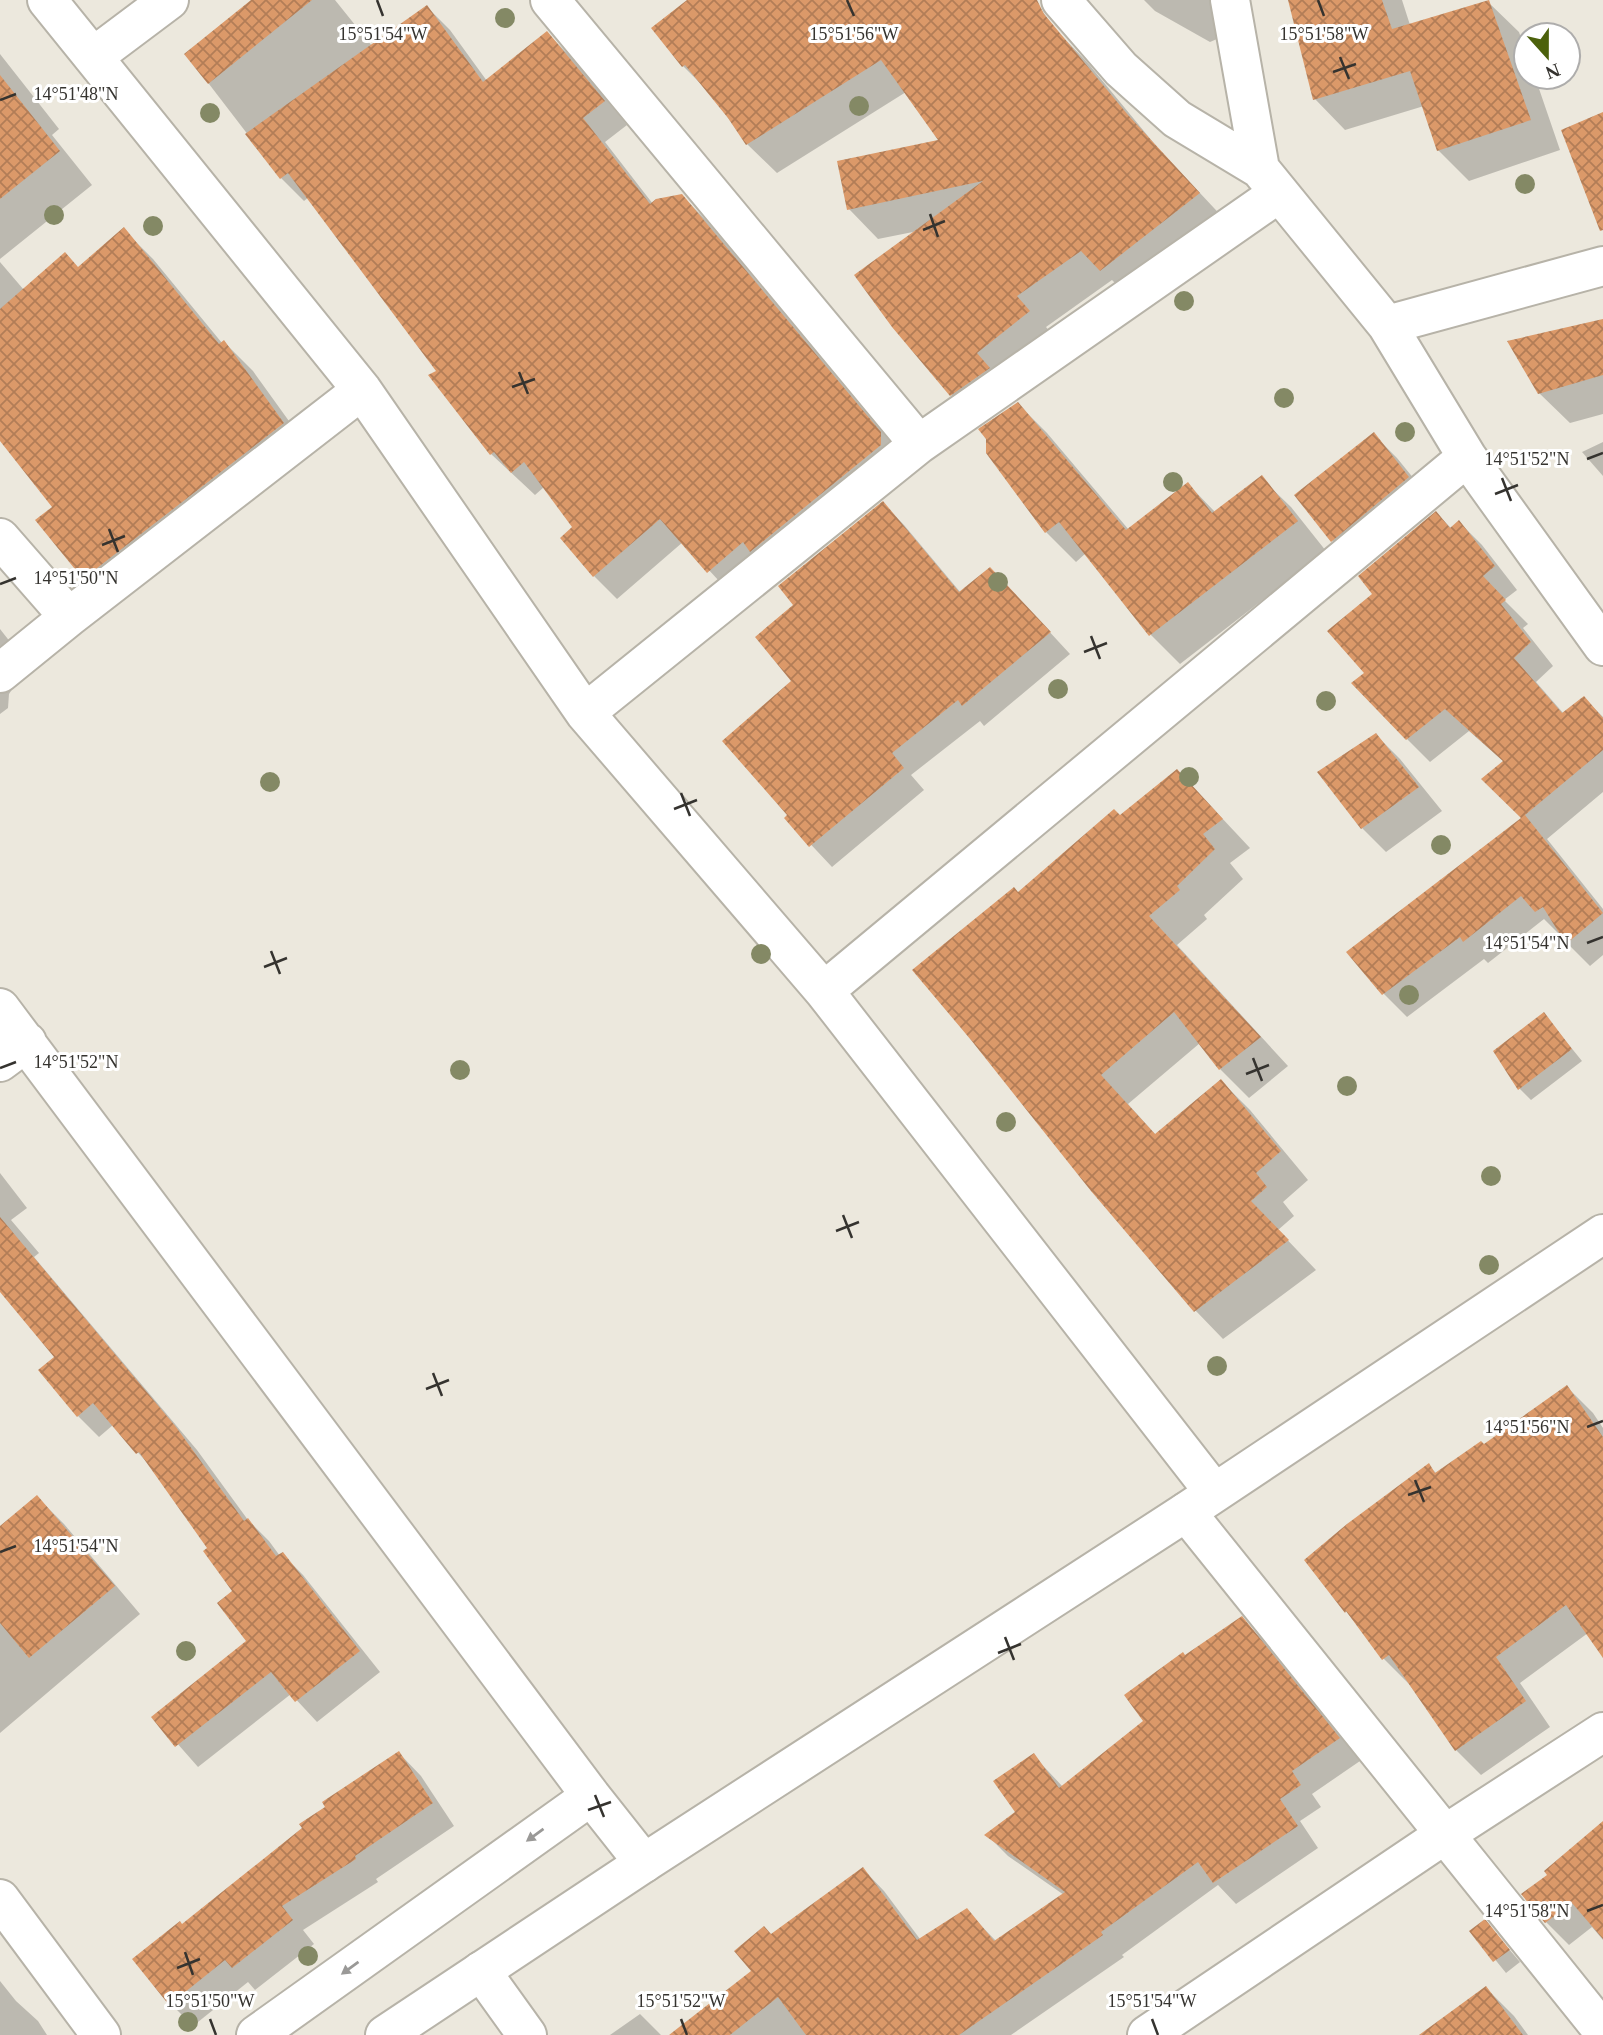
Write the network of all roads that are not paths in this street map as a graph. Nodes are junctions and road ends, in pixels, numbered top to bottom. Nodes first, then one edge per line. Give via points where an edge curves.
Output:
1 (47, 0) edge
2 (169, 0) edge
3 (550, 0) edge
4 (1061, 0) edge
5 (1230, 0) edge
6 (93, 57) junction
7 (1270, 181) junction
8 (1603, 266) edge
9 (1387, 325) junction
10 (362, 390) junction
11 (919, 444) junction
12 (1467, 457) junction
13 (0, 538) edge
14 (69, 617) junction
15 (1603, 646) edge
16 (0, 673) edge
17 (585, 713) junction
18 (824, 991) junction
19 (0, 1008) edge
20 (13, 1052) edge
21 (1603, 1234) edge
22 (1200, 1502) junction
23 (1603, 1732) edge
24 (591, 1796) junction
25 (1444, 1835) junction
26 (644, 1863) junction
27 (0, 1899) edge
28 (481, 1971) junction
29 (1603, 2031) edge
30 (101, 2035) edge
31 (256, 2035) edge
32 (385, 2035) edge
33 (527, 2035) edge
34 (1147, 2035) edge

1 - 6 street
2 - 6 street
3 - 11 street
4 - 7 street via 1121,69 1177,119
5 - 7 street
6 - 10 street
7 - 9 street
7 - 11 street
8 - 9 street
9 - 12 street
10 - 14 street
10 - 17 street
11 - 17 street
12 - 15 street
12 - 18 street
13 - 14 street
14 - 16 street
17 - 18 street
18 - 22 street
19 - 20 street
20 - 24 street
21 - 22 street
22 - 25 street
22 - 26 street
23 - 25 street
24 - 26 street
24 -> 31 street
25 - 29 street
25 - 34 street
26 - 28 street
27 - 30 street
28 - 32 street
28 - 33 street

